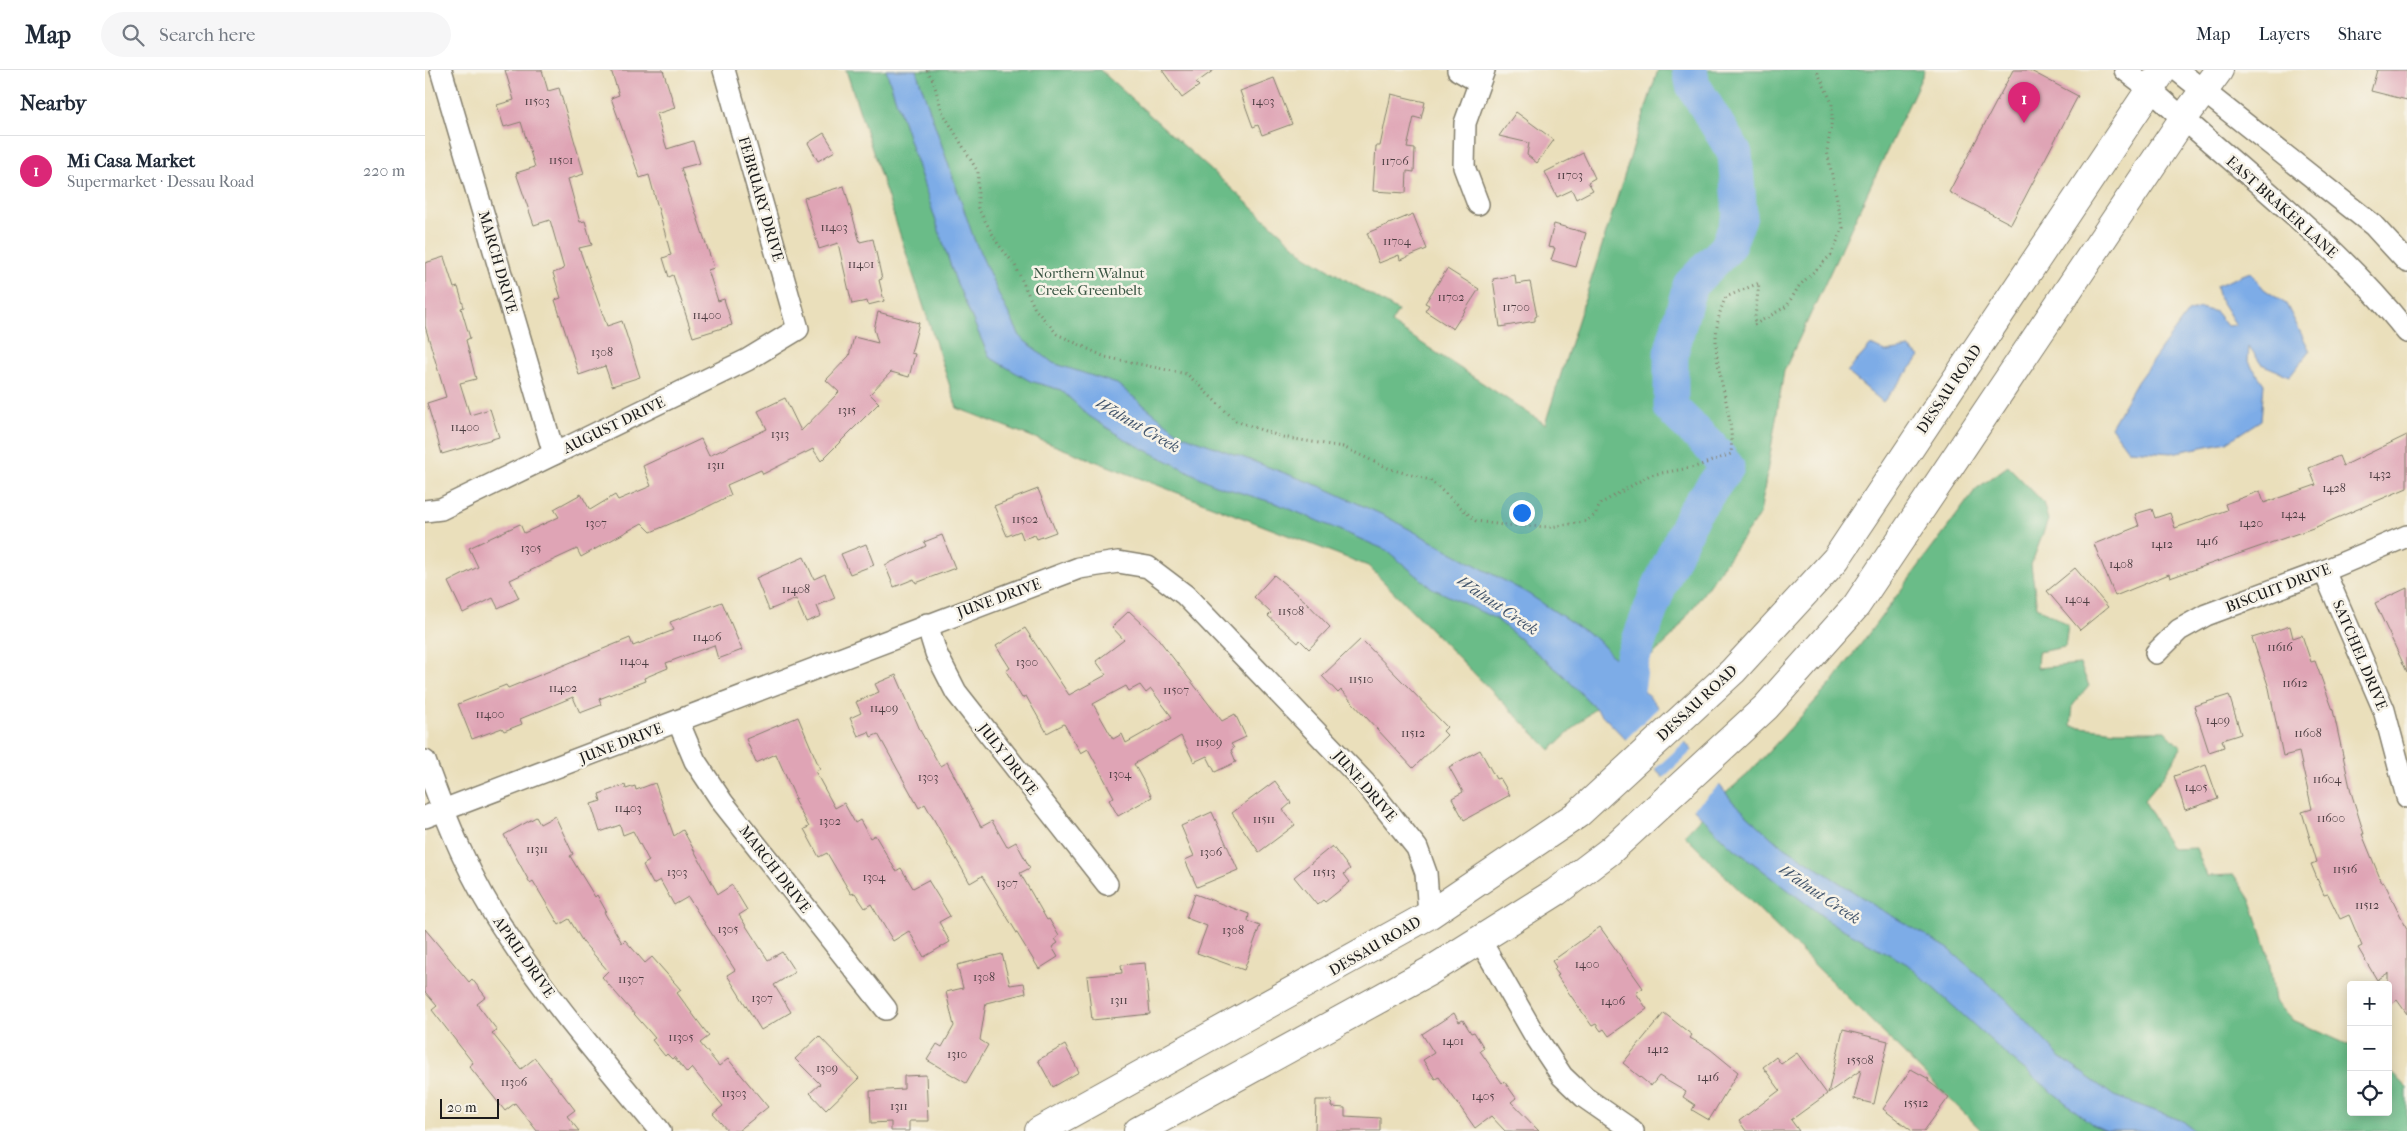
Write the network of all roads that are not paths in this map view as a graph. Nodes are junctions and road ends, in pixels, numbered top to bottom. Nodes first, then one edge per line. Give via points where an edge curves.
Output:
1 (441, 70) edge
2 (724, 70) edge
3 (1458, 70) edge
4 (2125, 70) edge
5 (2177, 70) edge
6 (1481, 76) edge
7 (2157, 80) edge
8 (2211, 80) edge
9 (2183, 119) junction
10 (1478, 204) dead end
11 (2407, 262) edge
12 (798, 328) joint
13 (2407, 332) edge
14 (554, 454) junction
15 (425, 511) edge
16 (2407, 536) edge
17 (2323, 572) junction
18 (927, 624) junction
19 (2156, 653) dead end
20 (678, 721) junction
21 (425, 761) edge
22 (2407, 797) edge
23 (434, 814) edge
24 (1107, 884) dead end
25 (1429, 915) junction
26 (1480, 940) junction
27 (886, 1009) dead end
28 (654, 1129) edge
29 (1039, 1131) edge
30 (1139, 1131) edge
31 (1633, 1131) edge

1 - 14 street, MARCH DRIVE
2 - 12 street, FEBRUARY DRIVE
3 - 6 street
4 - 7 street, EAST BRAKER LANE
5 - 8 street
6 - 10 street via 1465,123 1464,167
7 - 9 street, EAST BRAKER LANE
7 - 25 main road, DESSAU ROAD via 1836,559 1733,671 1578,814
8 - 9 main road
8 - 11 street via 2373,226
9 - 13 street, EAST BRAKER LANE via 2320,239 2388,308
9 - 26 main road via 1856,606 1767,707 1610,851 1556,892
12 - 14 street, AUGUST DRIVE via 747,360
14 - 15 street, AUGUST DRIVE via 441,509
16 - 17 street, BISCUIT DRIVE
17 - 19 street, BISCUIT DRIVE via 2206,615 2179,630
17 - 22 street, SATCHEL DRIVE via 2385,710
18 - 20 street, JUNE DRIVE
18 - 24 street, JULY DRIVE via 936,653 956,692
18 - 25 street, JUNE DRIVE via 1079,568 1118,562 1148,567 1185,595 1365,783 1417,848 1426,874
20 - 23 street, JUNE DRIVE
20 - 27 street, MARCH DRIVE via 695,761 723,803
21 - 23 street, APRIL DRIVE
23 - 28 street, APRIL DRIVE via 507,935
25 - 29 main road, DESSAU ROAD
26 - 30 main road via 1430,971
26 - 31 street via 1562,1076 1584,1097

